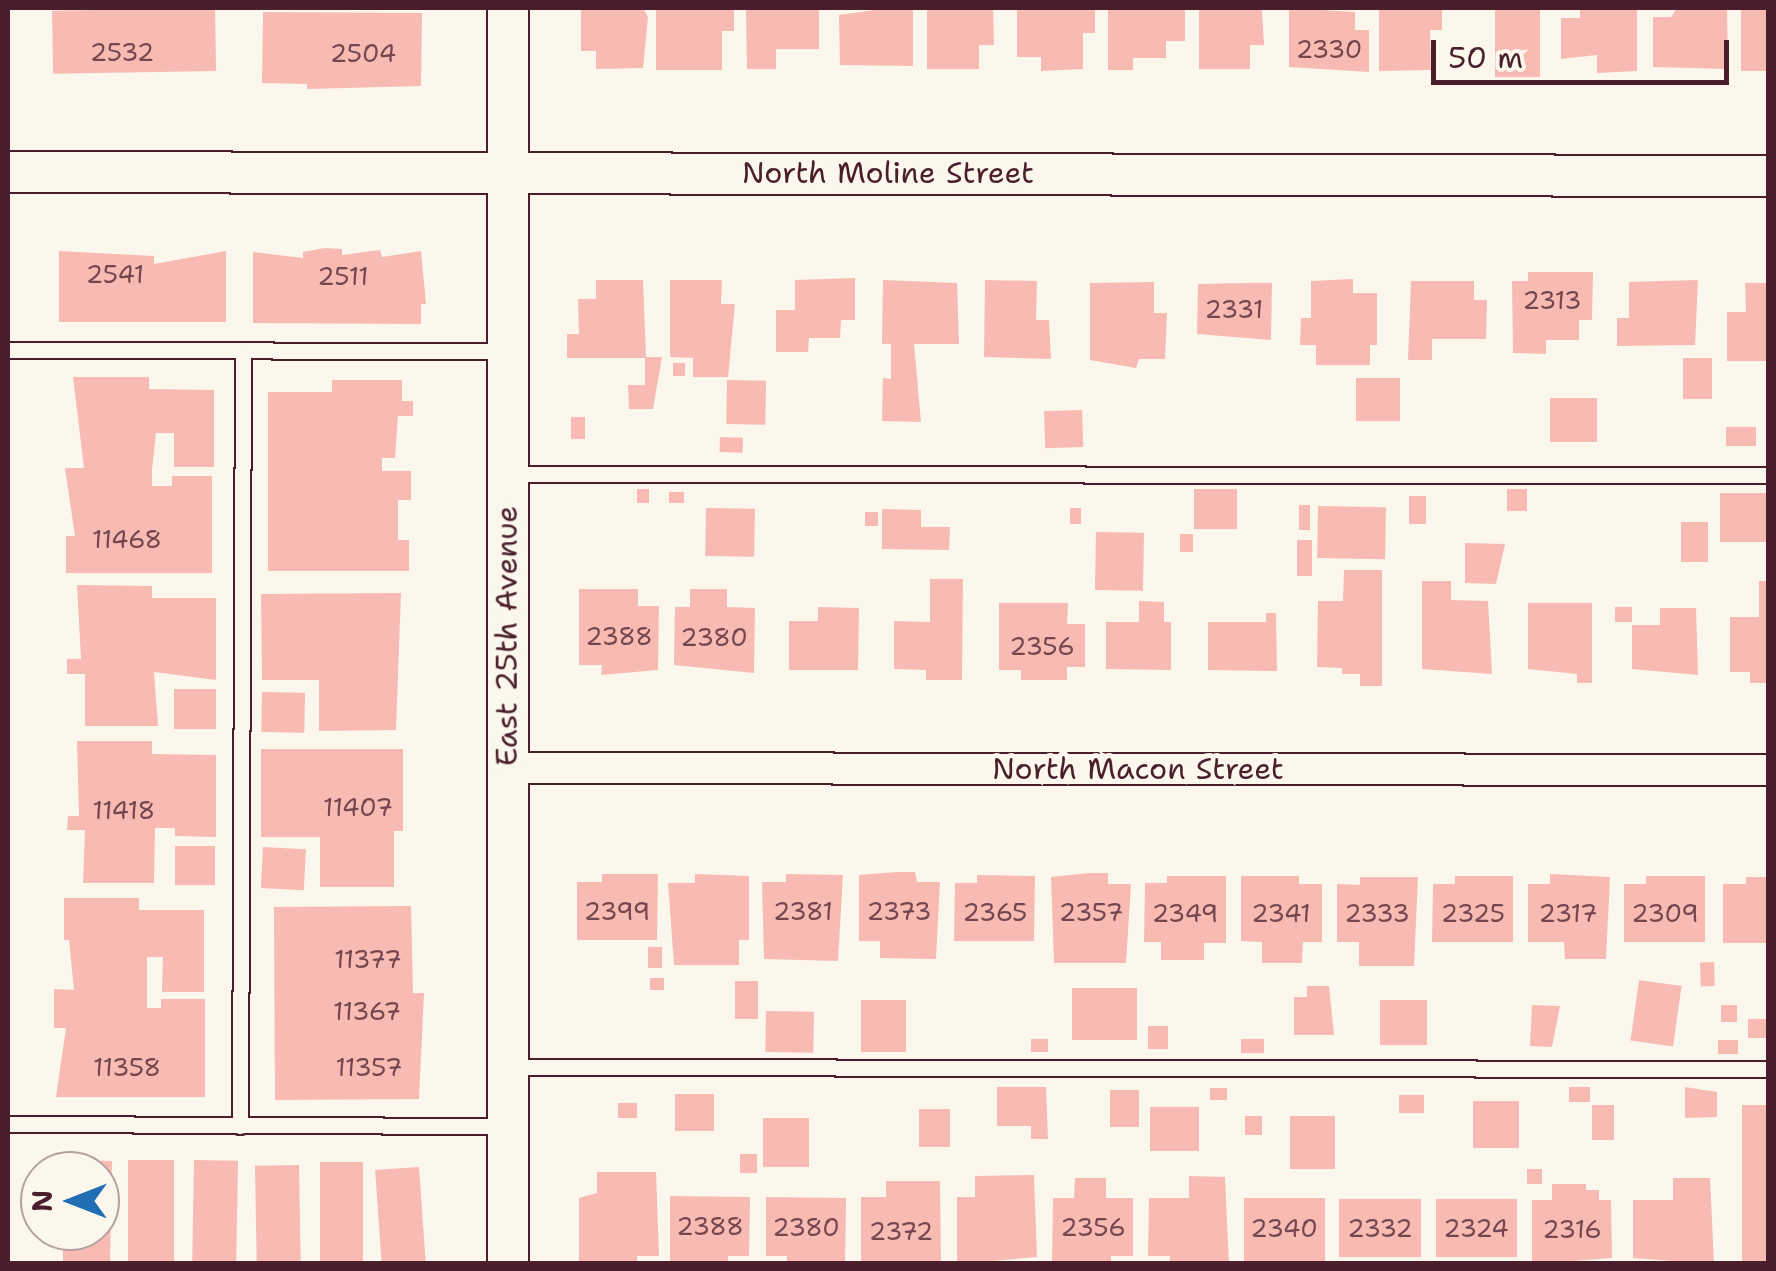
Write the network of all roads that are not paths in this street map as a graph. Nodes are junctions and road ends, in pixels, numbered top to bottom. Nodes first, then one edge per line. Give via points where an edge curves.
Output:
1 (508, 8) edge
2 (8, 172) edge
3 (508, 172) junction
4 (1768, 176) edge
5 (8, 350) edge
6 (244, 350) junction
7 (508, 351) junction
8 (508, 474) junction
9 (1768, 475) edge
10 (507, 768) junction
11 (1768, 770) edge
12 (508, 1067) junction
13 (1768, 1069) edge
14 (8, 1124) edge
15 (240, 1126) junction
16 (508, 1126) junction
17 (508, 1264) edge

1 - 3 street, East 25th Avenue
2 - 3 street, North Moline Street
3 - 4 street, North Moline Street
3 - 7 street, East 25th Avenue
5 - 6 lane
6 - 7 lane
6 - 15 lane
7 - 8 street, East 25th Avenue
8 - 9 lane
8 - 10 street, East 25th Avenue
10 - 11 street, North Macon Street
10 - 12 street, East 25th Avenue
12 - 13 lane
12 - 16 street, East 25th Avenue
14 - 15 lane
15 - 16 lane
16 - 17 street, East 25th Avenue

